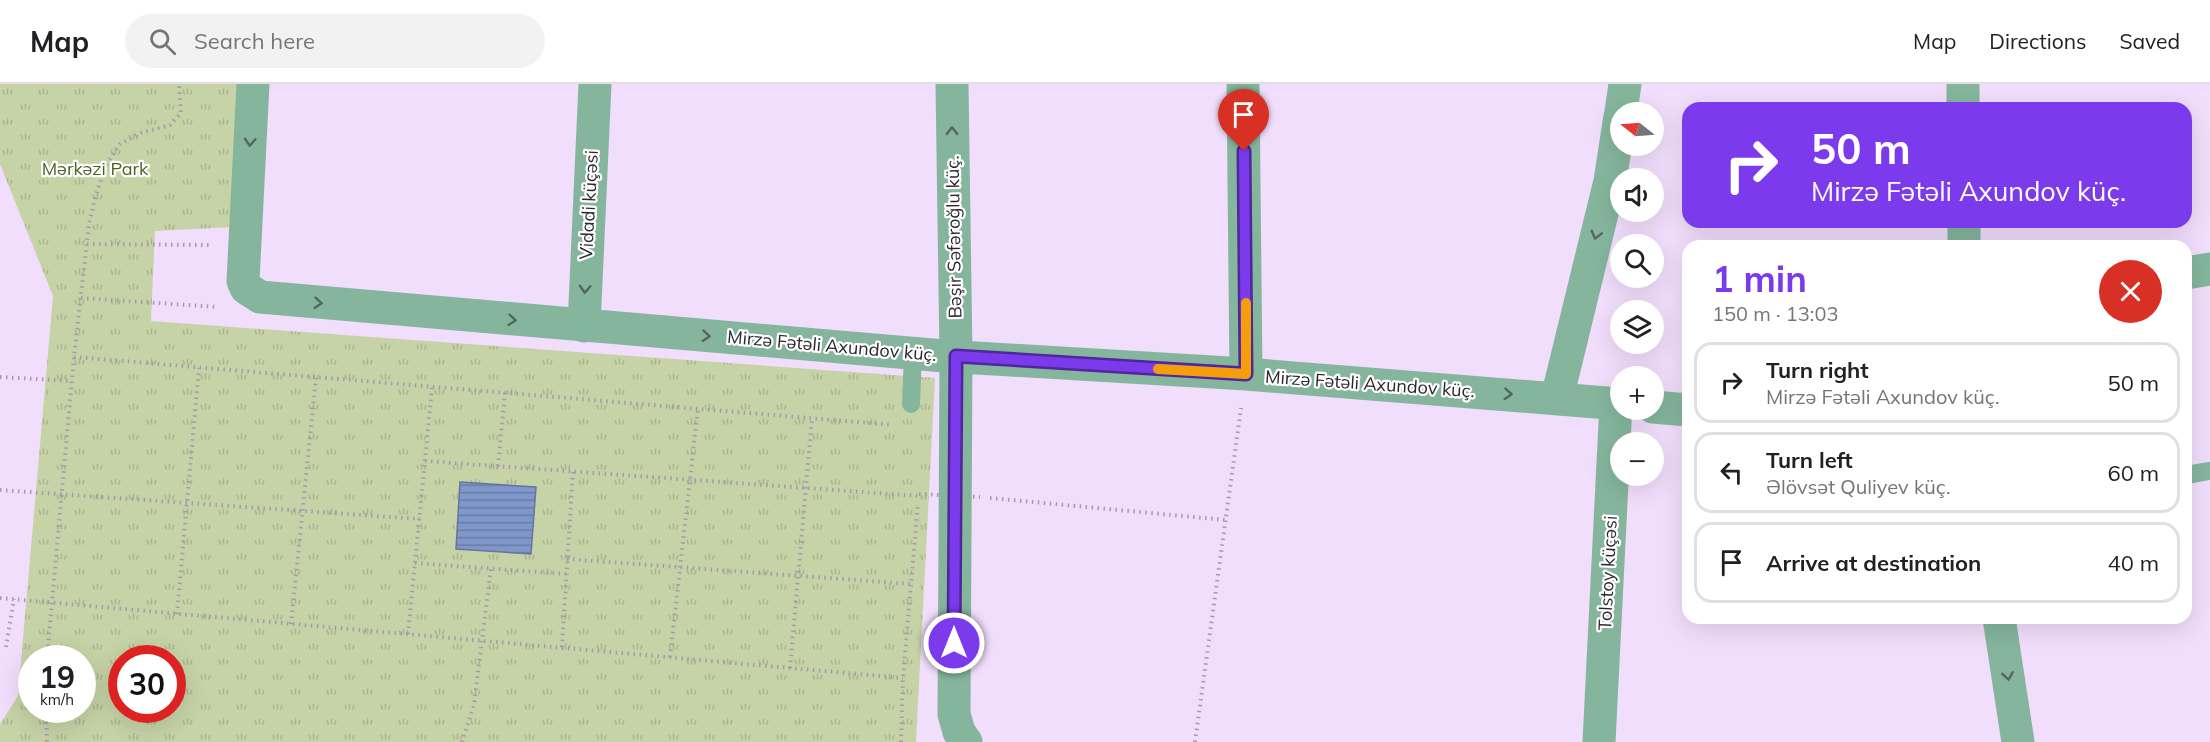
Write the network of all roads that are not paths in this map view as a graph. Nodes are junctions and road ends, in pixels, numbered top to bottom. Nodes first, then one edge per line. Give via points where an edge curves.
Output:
1 (253, 84) edge
2 (595, 84) edge
3 (952, 84) edge
4 (1243, 84) edge
5 (1625, 84) edge
6 (1963, 84) edge
7 (1622, 102) edge
8 (1963, 102) edge
9 (1614, 156) edge
10 (2210, 269) edge
11 (2192, 272) edge
12 (584, 326) junction
13 (913, 353) junction
14 (956, 356) junction
15 (1246, 374) junction
16 (1557, 398) junction
17 (1610, 403) edge
18 (911, 404) dead end
19 (1664, 408) edge
20 (1682, 409) edge
21 (1617, 420) edge
22 (2210, 471) edge
23 (2192, 474) edge
24 (2000, 624) edge
25 (960, 728) edge
26 (1599, 742) edge
27 (2018, 742) edge

1 -> 12 street, Mirzə Fətəli Axundov küç. via 243,281 246,288 260,297
2 -> 12 street, Vidadi küçəsi
14 -> 3 street, Bəşir Səfəroğlu küç.
4 - 15 street
5 - 7 street
6 - 8 street
9 -> 16 street
10 - 11 street
12 -> 13 street, Mirzə Fətəli Axundov küç.
13 - 14 street, Mirzə Fətəli Axundov küç.
13 - 18 lane
14 - 15 street, Mirzə Fətəli Axundov küç.
14 - 25 street, Bəşir Səfəroğlu küç.
15 -> 16 street, Mirzə Fətəli Axundov küç.
16 - 17 street, Mirzə Fətəli Axundov küç.
19 - 20 street
21 - 26 street, Tolstoy küçəsi
22 - 23 lane
24 -> 27 street

